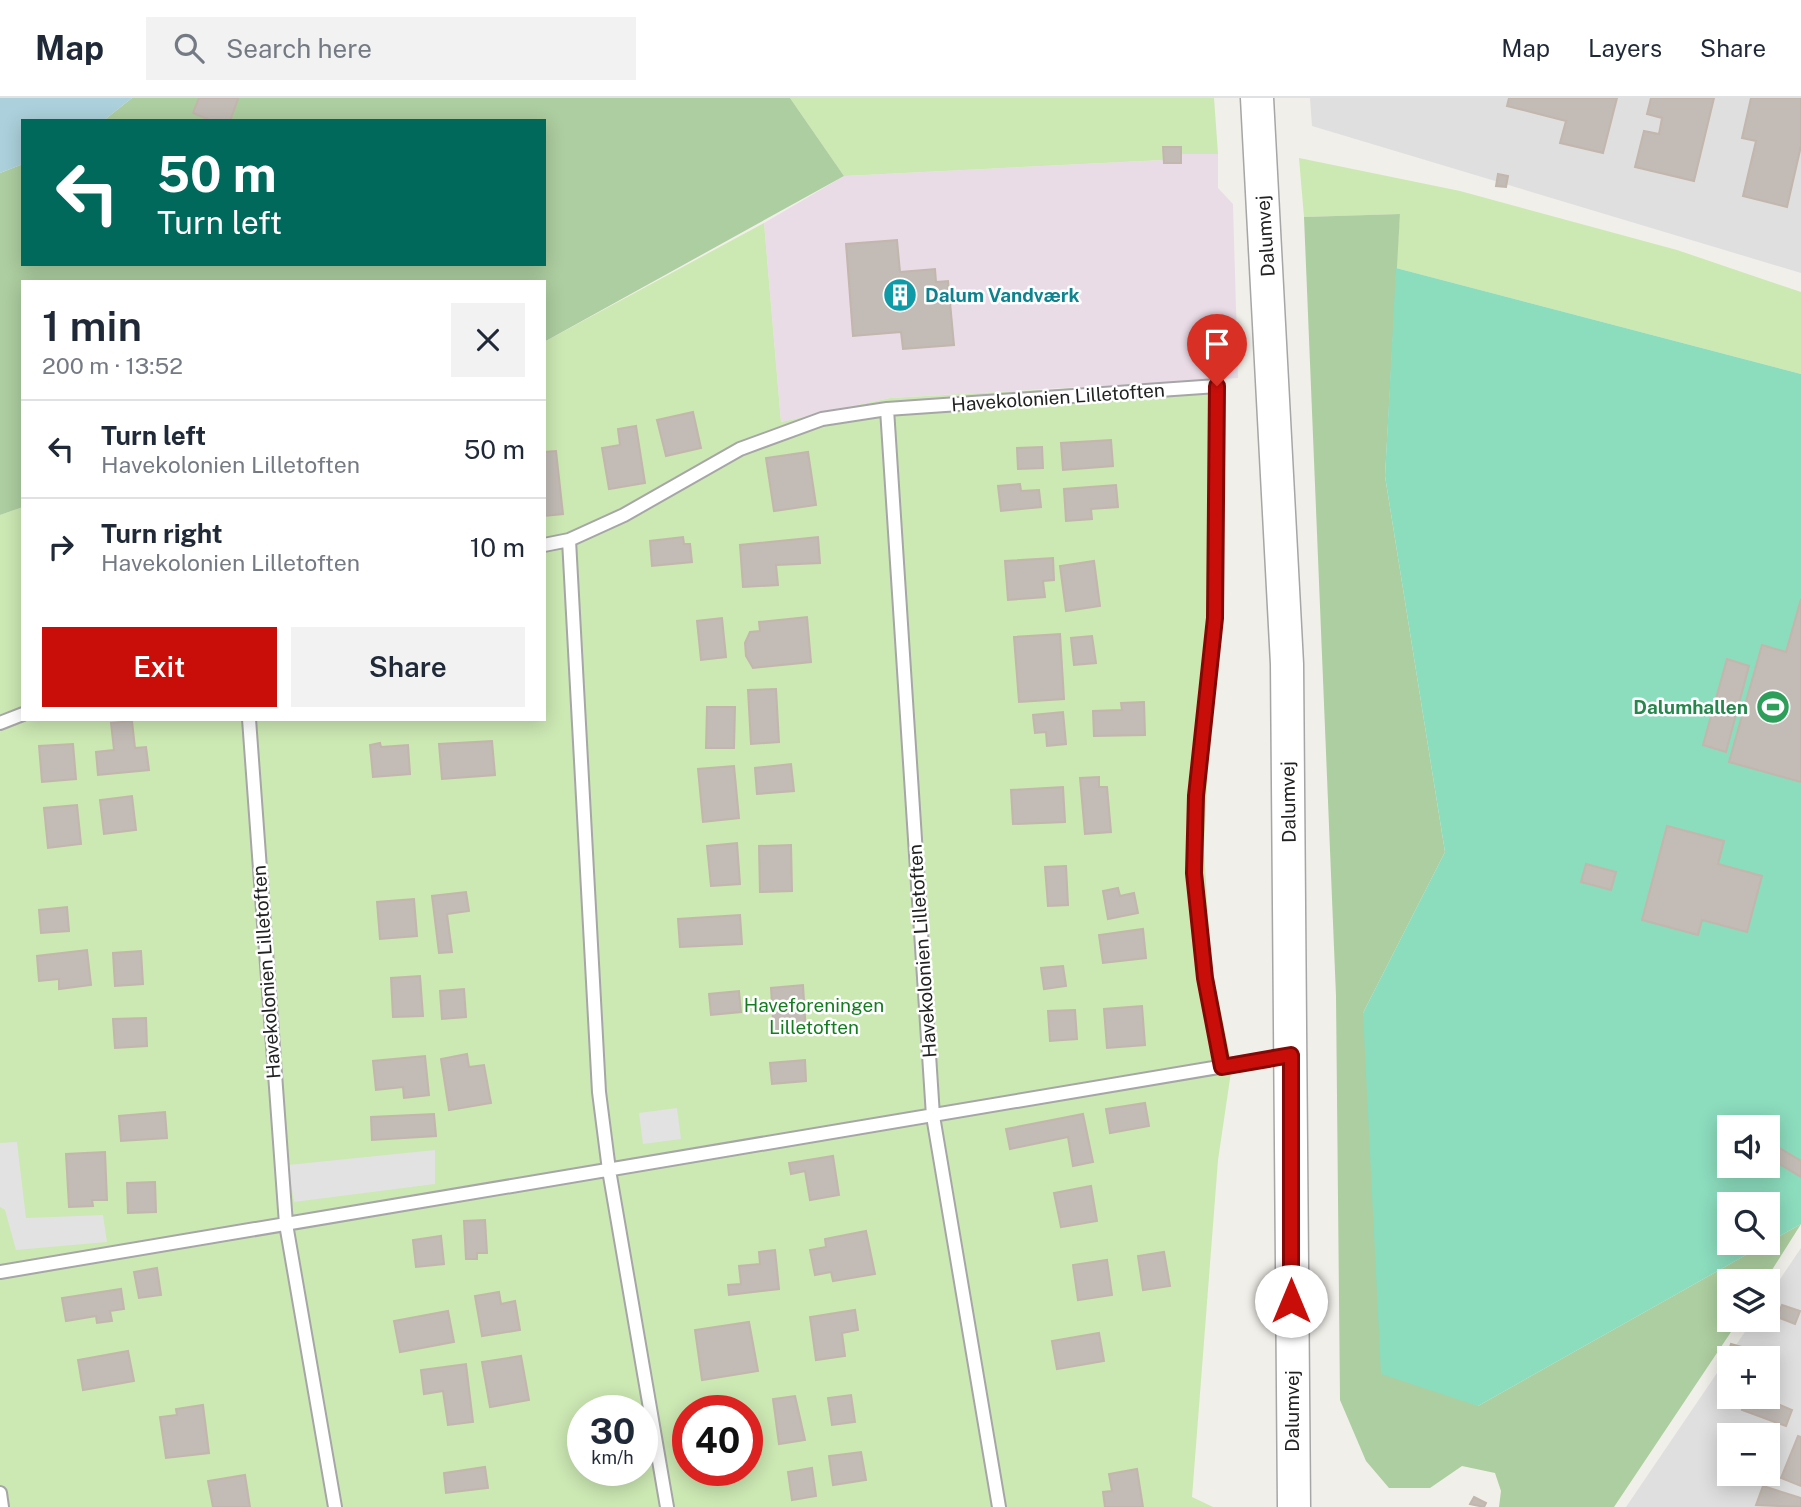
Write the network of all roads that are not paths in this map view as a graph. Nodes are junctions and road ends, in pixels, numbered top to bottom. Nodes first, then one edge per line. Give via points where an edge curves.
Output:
1 (1257, 98) edge
2 (887, 409) junction
3 (569, 540) junction
4 (546, 545) edge
5 (21, 715) edge
6 (249, 721) edge
7 (0, 723) edge
8 (1291, 1055) junction
9 (1222, 1067) junction
10 (933, 1116) junction
11 (609, 1170) junction
12 (286, 1224) junction
13 (0, 1272) edge
14 (0, 1493) edge
15 (2, 1507) edge
16 (335, 1507) edge
17 (667, 1507) edge
18 (999, 1507) edge
19 (1294, 1507) edge

1 - 8 street, Dalumvej via 1287,664
2 - 3 lane, Havekolonien Lilletoften via 822,419 740,449
2 - 9 lane, Havekolonien Lilletoften via 1217,386 1215,618 1196,796 1194,873 1205,978
2 - 10 lane, Havekolonien Lilletoften
3 - 4 lane, Havekolonien Lilletoften
3 - 11 lane via 599,1091
5 - 7 lane
6 - 12 lane, Havekolonien Lilletoften
8 - 9 lane
8 - 19 street, Dalumvej
9 - 10 lane
10 - 11 lane
10 - 18 lane, Havekolonien Lilletoften
11 - 12 lane
11 - 17 lane
12 - 13 lane
12 - 16 lane, Havekolonien Lilletoften
14 - 15 lane

